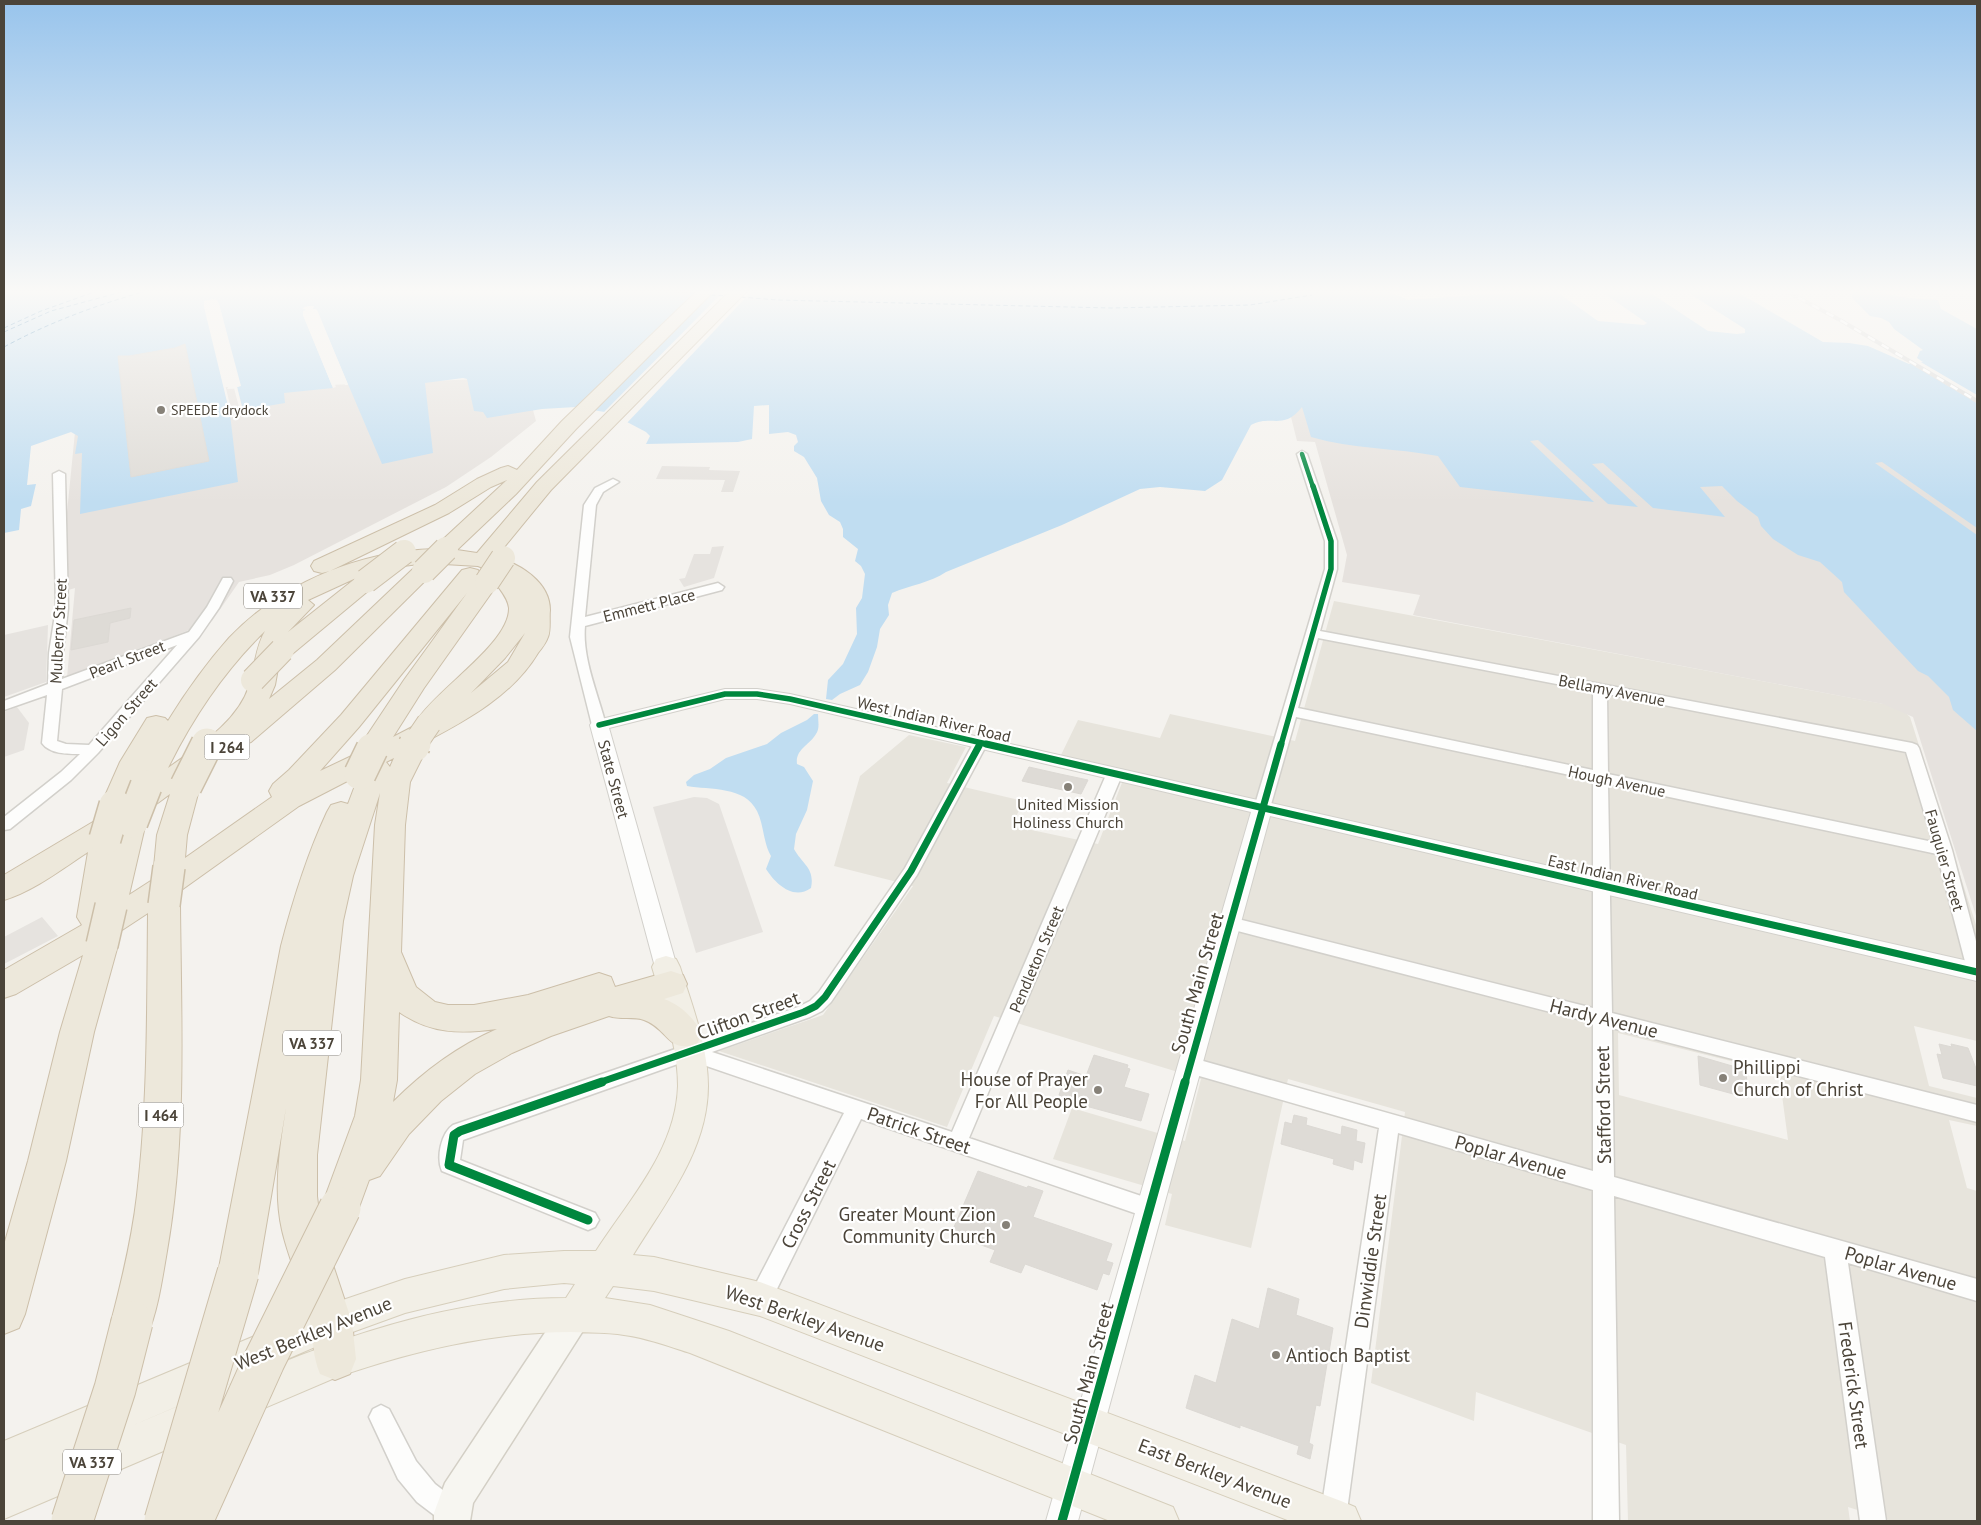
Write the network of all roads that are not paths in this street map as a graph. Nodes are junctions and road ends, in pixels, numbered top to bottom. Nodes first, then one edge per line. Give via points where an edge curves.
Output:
1 (634, 361) edge
2 (670, 361) edge
3 (569, 424) junction
4 (1302, 454) dead end
5 (508, 472) junction
6 (60, 474) dead end
7 (613, 482) dead end
8 (479, 579) junction
9 (227, 581) dead end
10 (718, 587) dead end
11 (579, 622) junction
12 (1312, 633) junction
13 (194, 634) junction
14 (55, 687) junction
15 (1600, 688) junction
16 (4, 706) edge
17 (1290, 712) junction
18 (599, 725) junction
19 (980, 744) junction
20 (1912, 748) joint
21 (93, 750) junction
22 (390, 750) junction
23 (1114, 774) junction
24 (1600, 777) junction
25 (1262, 808) junction
26 (4, 825) edge
27 (226, 842) junction
28 (1944, 850) junction
29 (135, 852) junction
30 (1601, 886) junction
31 (4, 889) edge
32 (1230, 923) junction
33 (385, 951) junction
34 (1977, 972) edge
35 (668, 975) junction
36 (4, 985) edge
37 (590, 1008) junction
38 (1602, 1017) junction
39 (687, 1043) junction
40 (1189, 1065) junction
41 (856, 1109) junction
42 (1977, 1113) edge
43 (1390, 1122) junction
44 (957, 1143) junction
45 (1604, 1183) junction
46 (340, 1208) junction
47 (1148, 1208) junction
48 (588, 1220) dead end
49 (1835, 1250) junction
50 (605, 1268) junction
51 (1977, 1290) edge
52 (760, 1299) junction
53 (4, 1314) edge
54 (575, 1315) junction
55 (333, 1340) junction
56 (382, 1417) dead end
57 (1090, 1426) junction
58 (4, 1460) edge
59 (4, 1499) edge
60 (1067, 1504) edge
61 (452, 1517) edge
62 (1337, 1520) edge
63 (72, 1521) edge
64 (165, 1521) edge
65 (192, 1521) edge
66 (1159, 1521) edge
67 (1606, 1521) edge
68 (1873, 1521) edge

1 - 3 highway, I 264
2 - 8 highway, bridge via 568,463 554,487
3 - 5 highway, VA 337
3 - 29 highway, I 264, bridge via 509,490 326,665 219,753
4 - 12 street, South Main Street via 1326,525 1332,555 1331,569
5 - 29 highway, bridge via 282,650 230,707
5 - 29 highway, VA 337 via 442,509 315,570 242,619 194,669 144,744
6 - 14 street, Mulberry Street via 62,608
7 - 11 street, State Street via 599,490 587,517
8 - 22 highway via 429,666 410,688
8 - 27 highway via 413,646 325,749
9 - 13 street, Ligon Street
10 - 11 street, Emmett Place
11 - 18 street, State Street via 579,651
12 - 15 street, Bellamy Avenue
12 - 17 street, South Main Street
13 - 14 street, Pearl Street
13 - 21 street, Ligon Street
14 - 16 street, Pearl Street
14 - 21 street, Mulberry Street via 49,743 64,749
15 - 20 street, Bellamy Avenue
15 - 24 street, Stafford Street
17 - 24 street, Hough Avenue
17 - 25 street, South Main Street
18 - 19 street, West Indian River Road via 725,694 757,694
18 - 35 street, State Street
19 - 23 street, West Indian River Road
19 - 39 street, Clifton Street via 911,870 826,997 804,1012
20 - 28 street, Fauquier Street
21 - 26 street, Ligon Street
22 - 29 highway via 441,708 512,636 519,621 519,600 512,588 495,575 456,565 427,564 385,569 335,586 301,606 282,623 273,639 259,695
22 - 33 highway via 396,782
22 - 55 highway, VA 337 via 351,834 327,921 298,1155 301,1229
22 - 64 highway, bridge via 327,846 306,907 283,1015 238,1273
23 - 25 street, West Indian River Road
23 - 44 street, Pendleton Street
24 - 28 street, Hough Avenue
24 - 30 street, Stafford Street
25 - 30 street, East Indian River Road
25 - 32 street, South Main Street
27 - 29 highway via 302,791 452,717 496,688 518,666 538,628 538,605 530,587 520,576 482,560 433,556 399,559 365,567 310,588 261,620 229,651 164,745
27 - 36 highway via 114,921
28 - 34 street, Fauquier Street
29 - 31 highway, I 264 via 26,877
29 - 53 highway, VA 337 via 77,1032 47,1161
29 - 63 highway, I 464, bridge via 163,1057 160,1145 152,1223 132,1322 115,1389
30 - 34 street, East Indian River Road
30 - 38 street, Stafford Street
32 - 38 street, Hardy Avenue
32 - 40 street, South Main Street
33 - 35 highway via 400,992 409,1002 424,1012 464,1020
33 - 46 highway via 379,1080 373,1116
35 - 37 highway
35 - 39 main road, State Street
37 - 39 highway via 628,1004 646,1006 668,1016
37 - 46 highway via 495,1044 442,1078 394,1126
38 - 42 street, Hardy Avenue
38 - 45 street, Stafford Street
39 - 41 street, Patrick Street
39 - 48 street, Clifton Street via 454,1135 449,1165
39 - 50 main road, Clifton Street via 693,1085 692,1107 684,1136 659,1186
40 - 43 street, Poplar Avenue
40 - 47 street, South Main Street
41 - 44 street, Patrick Street
41 - 52 street, Cross Street
43 - 45 street, Poplar Avenue
43 - 62 street, Dinwiddie Street
44 - 47 street, Patrick Street
45 - 49 street, Poplar Avenue
45 - 67 street, Stafford Street
46 - 65 highway, bridge via 264,1361
47 - 57 street, South Main Street
49 - 51 street, Poplar Avenue
49 - 68 street, Frederick Street
50 - 52 main road, West Berkley Avenue via 654,1274
50 - 54 main road, Clifton Street
50 - 55 main road, West Berkley Avenue / VA 337 via 564,1267 504,1272 405,1296
52 - 57 main road, West Berkley Avenue
54 - 55 main road, West Berkley Avenue / VA 337 via 488,1319 408,1336
54 - 60 main road, West Berkley Avenue via 622,1317 668,1328 729,1349
54 - 61 main road via 457,1495
55 - 58 main road, West Berkley Avenue via 242,1361
55 - 59 main road, West Berkley Avenue / VA 337
56 - 61 street via 408,1470 426,1493
57 - 60 street, South Main Street
57 - 62 main road, East Berkley Avenue
60 - 66 main road

